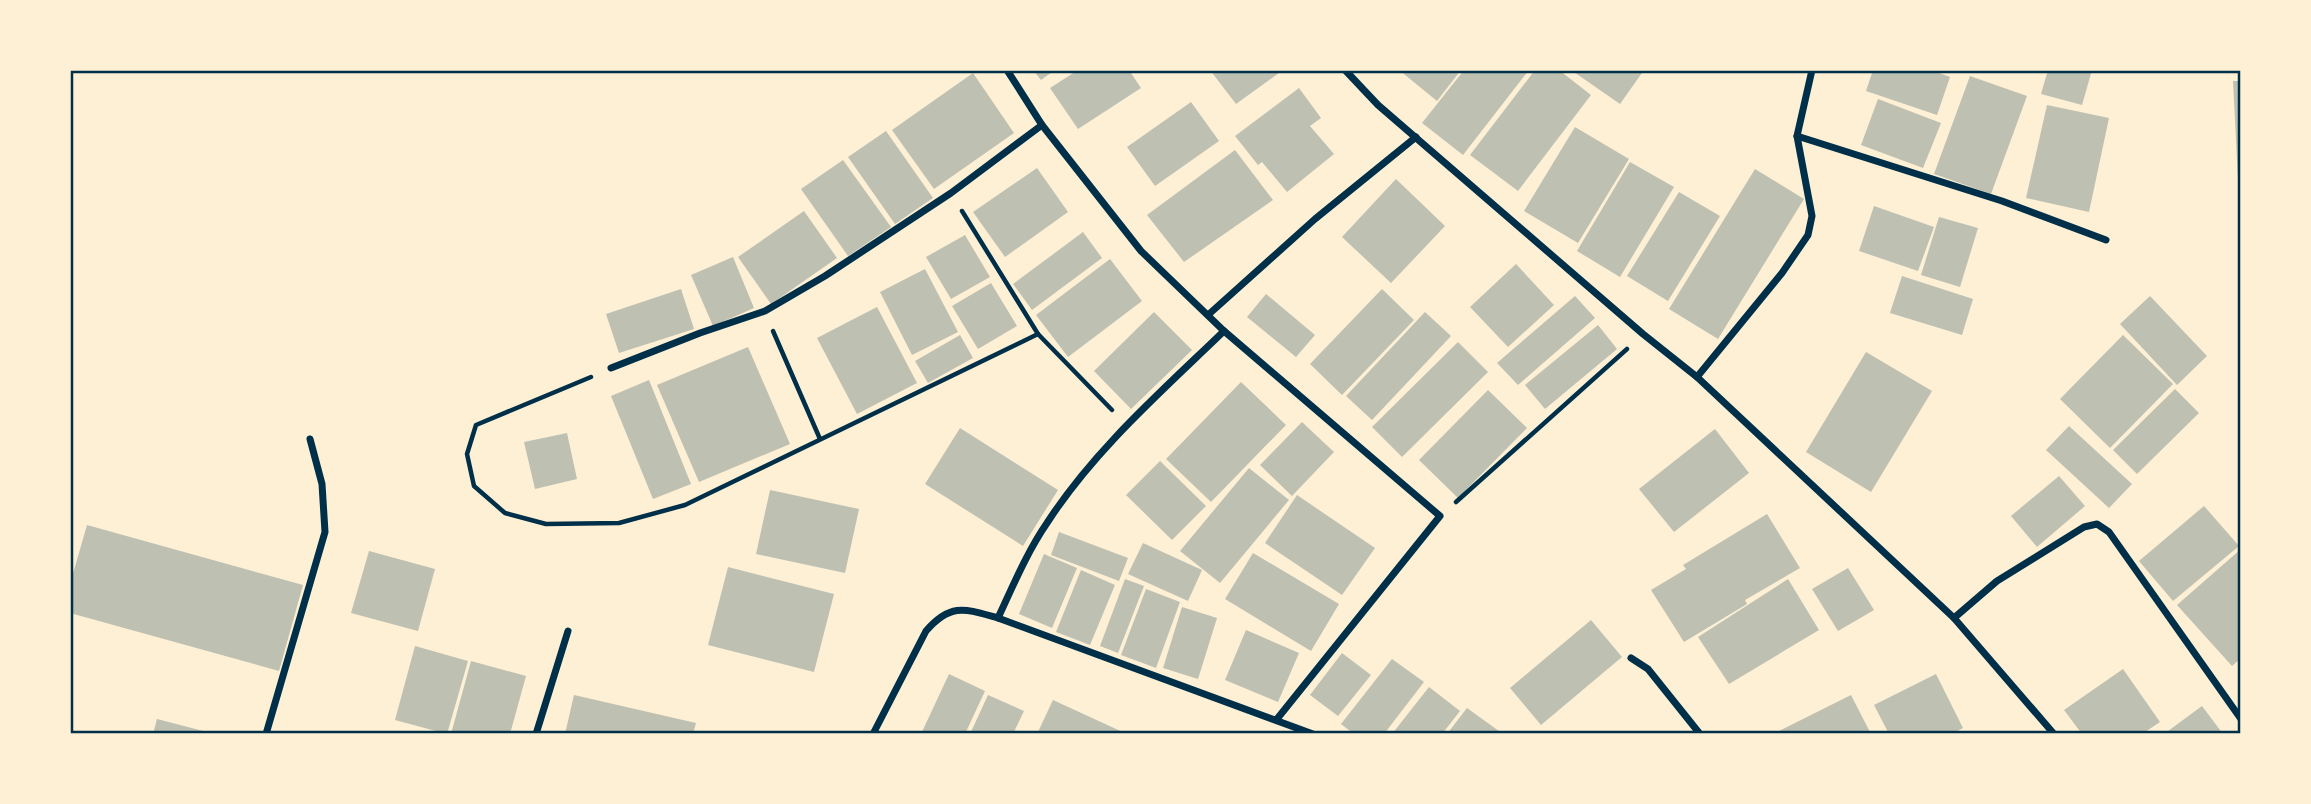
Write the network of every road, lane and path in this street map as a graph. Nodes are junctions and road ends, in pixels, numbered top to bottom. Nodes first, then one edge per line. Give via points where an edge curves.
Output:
1 (1007, 70) edge
2 (1345, 70) edge
3 (1812, 70) edge
4 (1042, 125) junction
5 (1797, 136) junction
6 (1416, 137) junction
7 (951, 193) junction
8 (2106, 240) dead end
9 (765, 311) junction
10 (1208, 315) junction
11 (1224, 331) junction
12 (1038, 334) junction
13 (1643, 334) junction
14 (611, 368) joint
15 (1697, 377) junction
16 (1128, 425) junction
17 (310, 439) dead end
18 (820, 439) junction
19 (1440, 516) junction
20 (998, 618) junction
21 (1954, 618) junction
22 (568, 631) dead end
23 (1631, 658) dead end
24 (1278, 719) junction
25 (2241, 719) edge
26 (265, 734) edge
27 (536, 734) edge
28 (873, 734) edge
29 (1313, 734) edge
30 (1700, 734) edge
31 (2054, 734) edge

1 - 4 street
2 - 6 street
3 - 5 street
4 - 7 street
4 - 10 street via 1141,251
5 - 8 street via 2002,201
5 - 15 street via 1812,216 1808,235
6 - 10 street
6 - 13 street
7 - 9 street
7 - 12 path
9 - 14 street
9 - 18 path
10 - 11 street
11 - 16 street
11 - 19 street
12 - 16 path
12 - 18 path
13 - 15 street
13 - 19 path
14 - 18 path via 476,425 467,454 474,486 505,513 546,524 619,523 685,505
15 - 21 street
16 - 20 street via 1046,524
17 - 26 street via 322,484 325,532
19 - 24 street
20 - 24 street
20 - 28 street via 969,610 947,612 936,619
21 - 25 street via 1997,581 2084,527 2097,524 2109,532
21 - 31 street
22 - 27 street
23 - 30 street via 1648,669
24 - 29 street

